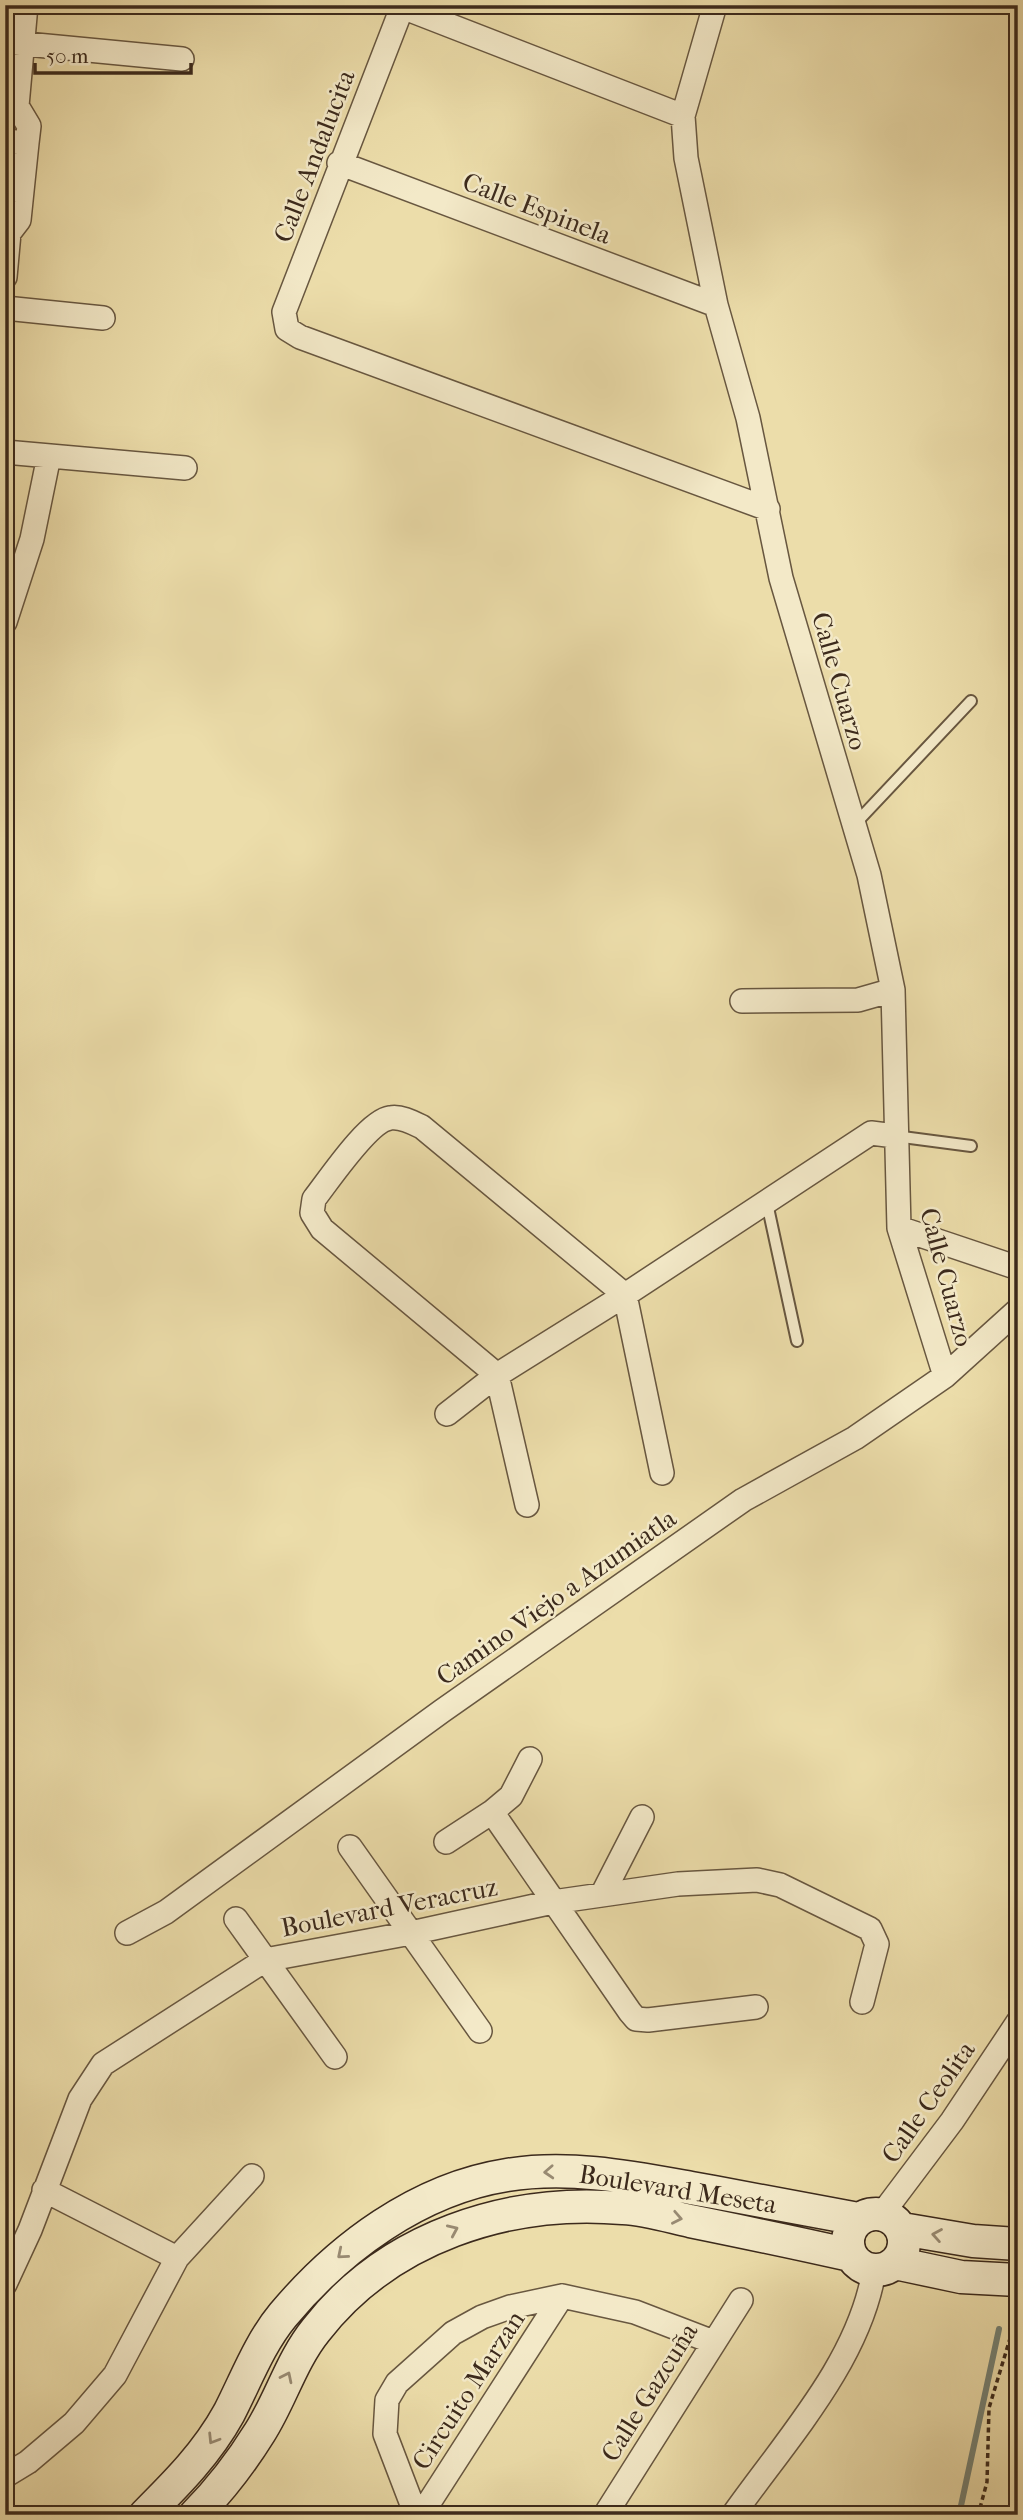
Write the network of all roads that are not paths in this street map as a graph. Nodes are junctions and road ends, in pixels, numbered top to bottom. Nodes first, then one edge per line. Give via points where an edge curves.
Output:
1 (26, 5) edge
2 (715, 5) edge
3 (401, 6) edge
4 (15, 43) edge
5 (182, 59) dead end
6 (11, 105) edge
7 (683, 116) junction
8 (16, 142) edge
9 (339, 163) junction
10 (14, 190) edge
11 (7, 233) edge
12 (5, 277) edge
13 (716, 305) junction
14 (5, 308) edge
15 (103, 318) dead end
16 (5, 452) edge
17 (49, 456) junction
18 (185, 468) dead end
19 (768, 509) junction
20 (5, 622) edge
21 (971, 701) dead end
22 (853, 826) junction
23 (894, 990) junction
24 (742, 1001) dead end
25 (895, 1136) junction
26 (971, 1146) dead end
27 (767, 1202) junction
28 (899, 1228) junction
29 (1018, 1268) edge
30 (625, 1295) junction
31 (1018, 1310) edge
32 (797, 1341) dead end
33 (497, 1375) junction
34 (945, 1376) junction
35 (447, 1414) dead end
36 (662, 1473) dead end
37 (527, 1505) dead end
38 (530, 1759) dead end
39 (492, 1812) junction
40 (642, 1818) dead end
41 (446, 1842) dead end
42 (350, 1847) dead end
43 (602, 1895) junction
44 (553, 1902) junction
45 (236, 1919) dead end
46 (127, 1933) dead end
47 (411, 1933) junction
48 (265, 1960) junction
49 (862, 2002) dead end
50 (756, 2007) dead end
51 (1018, 2022) edge
52 (480, 2031) dead end
53 (335, 2057) dead end
54 (252, 2176) dead end
55 (44, 2190) junction
56 (881, 2221) junction
57 (1018, 2244) edge
58 (177, 2258) junction
59 (873, 2263) junction
60 (1018, 2280) edge
61 (5, 2284) edge
62 (562, 2296) junction
63 (741, 2300) dead end
64 (713, 2342) junction
65 (5, 2476) edge
66 (161, 2510) edge
67 (195, 2515) edge
68 (418, 2515) edge
69 (605, 2515) edge
70 (733, 2515) edge

1 - 4 street
2 - 7 street, Calle Cuarzo
3 - 7 street
3 - 9 street, Calle Andalucita
4 - 5 street
4 - 6 street
6 - 8 street via 29,126
7 - 13 street, Calle Cuarzo via 686,158
8 - 10 street
9 - 13 street, Calle Espinela
9 - 19 street, Calle Andalucita via 284,312 287,328 300,337
10 - 11 street via 19,220
11 - 12 street
13 - 19 street, Calle Cuarzo
14 - 15 street
16 - 17 street
17 - 18 street
17 - 20 street via 32,539
19 - 22 street, Calle Cuarzo via 781,578
21 - 22 lane
22 - 23 street, Calle Cuarzo via 869,875
23 - 24 street via 858,1000
23 - 25 street, Calle Cuarzo
25 - 26 lane
25 - 27 street via 871,1133
25 - 28 street, Calle Cuarzo
27 - 30 street
27 - 32 lane
28 - 29 street
28 - 34 street, Calle Cuarzo
30 - 33 street
30 - 33 street via 422,1127 389,1118 374,1125 314,1199 312,1213 322,1228
30 - 36 street
31 - 34 street, Camino Viejo a Azumiatla
33 - 35 street
33 - 37 street
34 - 46 street, Camino Viejo a Azumiatla via 855,1438 743,1500 166,1912
38 - 39 street via 511,1796
39 - 41 street
39 - 44 street
40 - 43 street
42 - 47 street
43 - 44 street, Boulevard Veracruz
43 - 49 street, Boulevard Veracruz via 678,1884 757,1880 780,1885 870,1930 877,1944
44 - 47 street, Boulevard Veracruz
44 - 50 street via 636,2019
45 - 48 street
47 - 48 street, Boulevard Veracruz
47 - 52 street
48 - 53 street
48 - 55 street, Boulevard Veracruz via 103,2064 80,2099
51 - 56 street, Calle Ceolita
54 - 58 street
55 - 58 street
55 - 61 street, Boulevard Veracruz
57 -> 56 street, Boulevard Meseta via 973,2241
56 - 59 street via 905,2241 902,2253
56 - 59 street via 850,2230 848,2242
56 -> 66 street, Boulevard Meseta via 609,2174 558,2171 507,2175 464,2185 379,2227 340,2254 308,2287 259,2350 210,2445
58 - 65 street via 114,2375 75,2423
59 - 60 street, Boulevard Meseta via 961,2277
67 -> 59 street, Boulevard Meseta via 261,2431 316,2329 382,2268 466,2224 558,2207 624,2208
59 - 70 street via 869,2302 854,2338
62 - 64 street, Circuito Marzan via 635,2312
62 - 68 street, Circuito Marzan
62 - 68 street, Circuito Marzan via 482,2317 453,2333 397,2383 387,2400 385,2434
63 - 64 street, Calle Gazcuña
64 - 69 street, Calle Gazcuña

